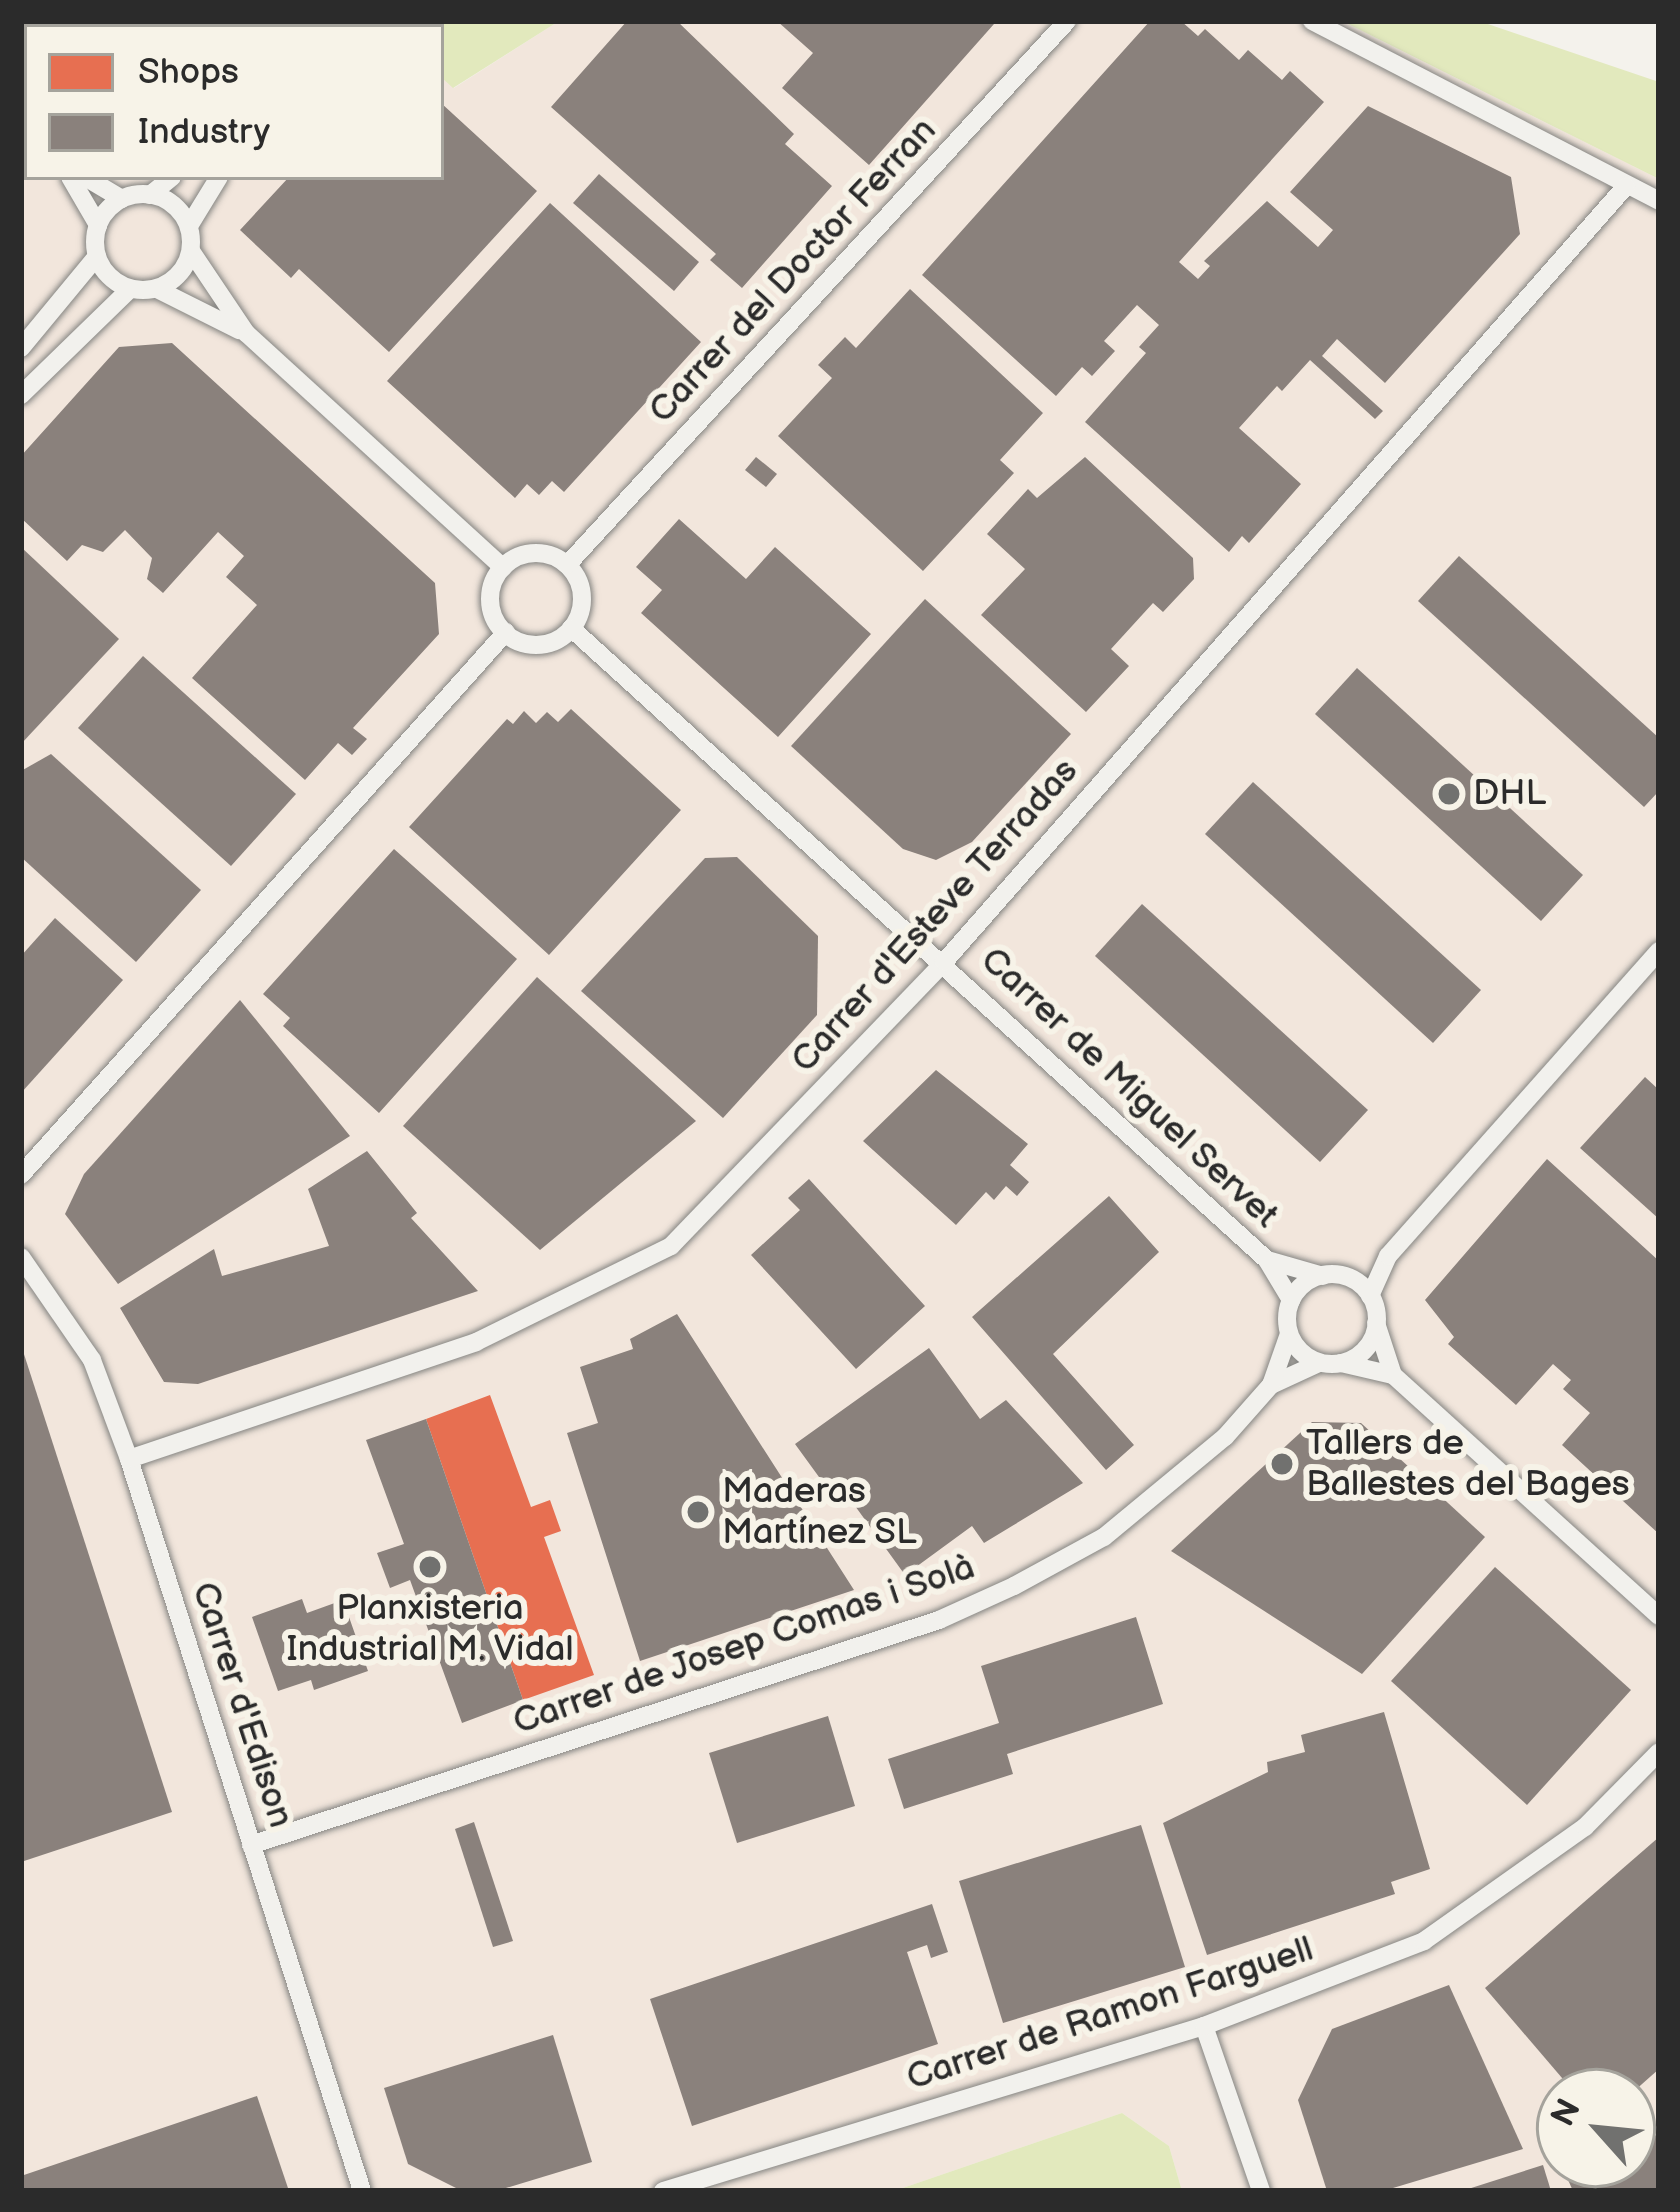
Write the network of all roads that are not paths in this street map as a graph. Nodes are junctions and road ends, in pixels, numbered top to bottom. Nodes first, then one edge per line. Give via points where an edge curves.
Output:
1 (1067, 21) edge
2 (1312, 21) edge
3 (72, 180) edge
4 (90, 180) edge
5 (168, 180) edge
6 (217, 180) edge
7 (1626, 185) junction
8 (150, 195) junction
9 (122, 199) junction
10 (1659, 201) edge
11 (98, 225) junction
12 (189, 226) junction
13 (190, 251) junction
14 (97, 256) junction
15 (130, 289) junction
16 (157, 289) junction
17 (246, 333) junction
18 (21, 348) edge
19 (21, 395) edge
20 (567, 565) junction
21 (503, 568) junction
22 (571, 628) junction
23 (506, 632) junction
24 (1659, 950) edge
25 (944, 962) junction
26 (21, 1175) edge
27 (1388, 1256) junction
28 (21, 1257) edge
29 (1267, 1260) junction
30 (1322, 1276) junction
31 (1349, 1278) junction
32 (1370, 1296) junction
33 (1291, 1300) junction
34 (1376, 1324) junction
35 (1289, 1334) junction
36 (1319, 1363) junction
37 (1341, 1364) junction
38 (1393, 1375) junction
39 (1270, 1385) junction
40 (129, 1459) junction
41 (1659, 1616) edge
42 (1659, 1752) edge
43 (251, 1844) junction
44 (1204, 2026) junction
45 (362, 2191) edge
46 (663, 2191) edge
47 (1261, 2191) edge

1 - 20 street, Carrer del Doctor Ferran
2 - 7 street
3 - 11 street
4 - 9 street
5 - 8 street
6 - 12 street
7 - 10 street
7 - 25 street, Carrer d'Esteve Terradas
8 - 9 street
8 - 12 street via 174,205
9 - 11 street
11 - 14 street
12 - 13 street
13 - 16 street via 176,277
13 - 17 street
14 - 15 street
14 - 18 street
15 - 16 street
15 - 19 street
16 - 17 street
17 - 21 street
20 - 21 street via 534,553
20 - 22 street via 582,598
21 - 23 street via 490,603
22 - 23 street via 537,644
22 - 25 street, Carrer de Miguel Servet
23 - 26 street
24 - 27 street
25 - 29 street, Carrer de Miguel Servet
25 - 40 street, Carrer d'Esteve Terradas via 671,1246 476,1342
27 - 31 street
27 - 32 street
28 - 40 street, Carrer d'Edison via 92,1360
29 - 30 street, Carrer de Miguel Servet
29 - 33 street, Carrer de Miguel Servet
30 - 31 street
30 - 33 street
31 - 32 street
32 - 34 street
33 - 35 street
34 - 37 street via 1365,1349
34 - 38 street
35 - 36 street
35 - 39 street, Carrer de Josep Comas i Solà
36 - 37 street
36 - 39 street, Carrer de Josep Comas i Solà
37 - 38 street
38 - 41 street
39 - 43 street, Carrer de Josep Comas i Solà via 1225,1437 1104,1537 995,1595
40 - 43 street, Carrer d'Edison
42 - 44 street, Carrer de Ramon Farguell via 1585,1827 1424,1941
43 - 45 street, Carrer d'Edison
44 - 46 street, Carrer de Ramon Farguell
44 - 47 street

